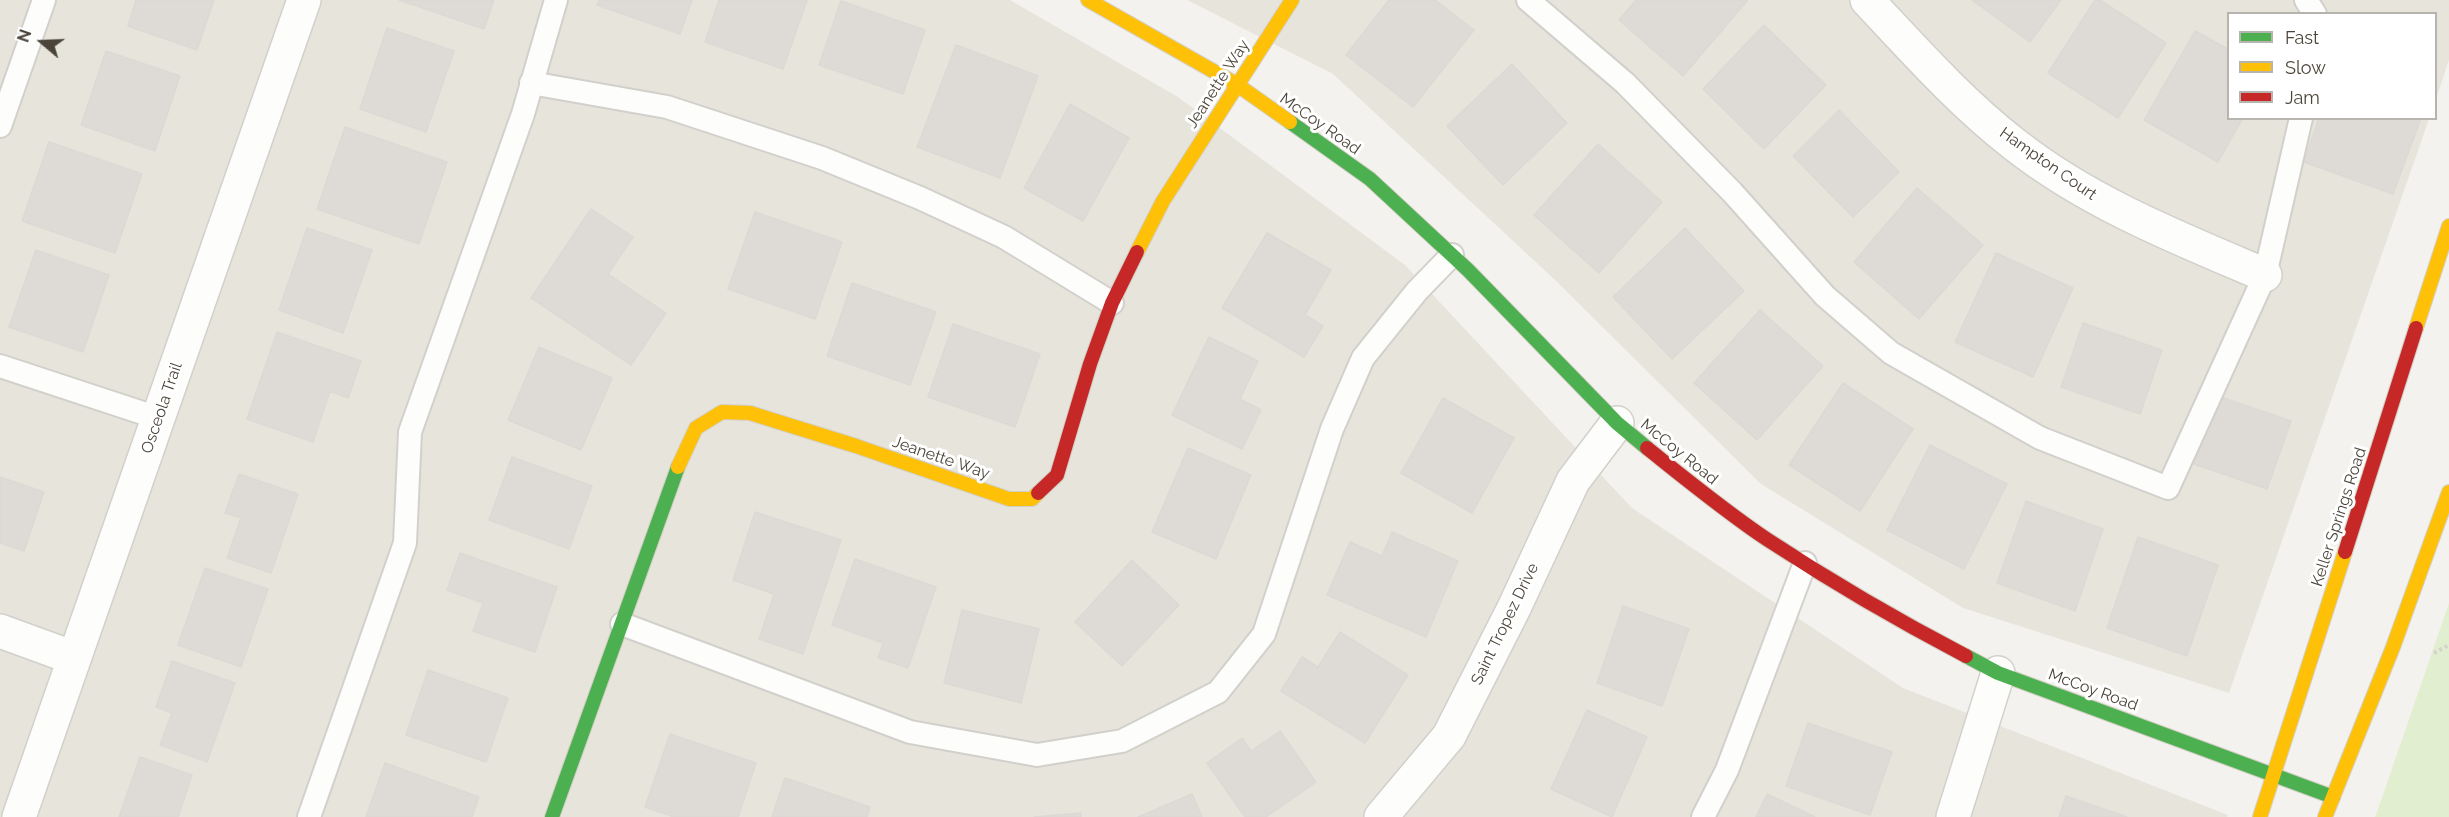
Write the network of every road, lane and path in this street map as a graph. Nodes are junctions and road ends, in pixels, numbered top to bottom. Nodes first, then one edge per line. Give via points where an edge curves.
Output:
1 (44, 0) edge
2 (304, 0) edge
3 (556, 0) edge
4 (1088, 0) edge
5 (1292, 0) edge
6 (1528, 0) edge
7 (1867, 0) edge
8 (531, 83) junction
9 (1236, 84) junction
10 (2301, 120) edge
11 (0, 126) edge
12 (2449, 226) edge
13 (1452, 255) junction
14 (2265, 275) junction
15 (1112, 303) junction
16 (0, 366) edge
17 (158, 418) junction
18 (1617, 423) junction
19 (2449, 492) edge
20 (2441, 539) edge
21 (1805, 563) junction
22 (622, 624) junction
23 (0, 631) edge
24 (2449, 645) edge
25 (2434, 653) dead end
26 (74, 658) junction
27 (1998, 673) junction
28 (2275, 774) junction
29 (2333, 797) junction
30 (19, 817) edge
31 (309, 817) edge
32 (552, 817) edge
33 (1382, 817) edge
34 (1703, 817) edge
35 (1953, 817) edge
36 (2260, 817) edge
37 (2325, 817) edge

1 - 11 lane
2 - 17 street, Osceola Trail
3 - 8 lane
4 - 9 street, McCoy Road
5 - 9 street, Jeanette Way
6 - 14 lane via 1625,83 1732,192 1825,296 1891,353 2040,438 2168,488
7 - 14 street, Hampton Court via 1939,78 2014,144 2073,185 2134,219
8 - 15 lane via 667,108 822,158 1004,237
8 - 31 lane via 410,432 405,543
9 - 13 street, McCoy Road via 1370,179
9 - 15 street, Jeanette Way via 1163,201
10 - 14 lane
12 - 28 street, Keller Springs Road
13 - 18 street, McCoy Road
13 - 22 lane via 1363,358 1332,429 1264,634 1218,692 1122,741 1037,755 910,732
15 - 22 street, Jeanette Way via 1057,475 1032,499 1009,499 750,413 722,412 696,428
16 - 17 lane
17 - 26 street, Osceola Trail
18 - 21 street, McCoy Road via 1713,501
18 - 33 street, Saint Tropez Drive via 1573,481 1449,736
19 - 20 street
20 - 29 street via 2392,647
21 - 27 street, McCoy Road via 1905,624
21 - 34 lane via 1727,770
22 - 32 street, Jeanette Way
23 - 26 street
24 - 25 path
26 - 30 street, Osceola Trail
27 - 28 street, McCoy Road
27 - 35 street
28 - 29 street, McCoy Road
28 - 36 street, Keller Springs Road
29 - 37 street

